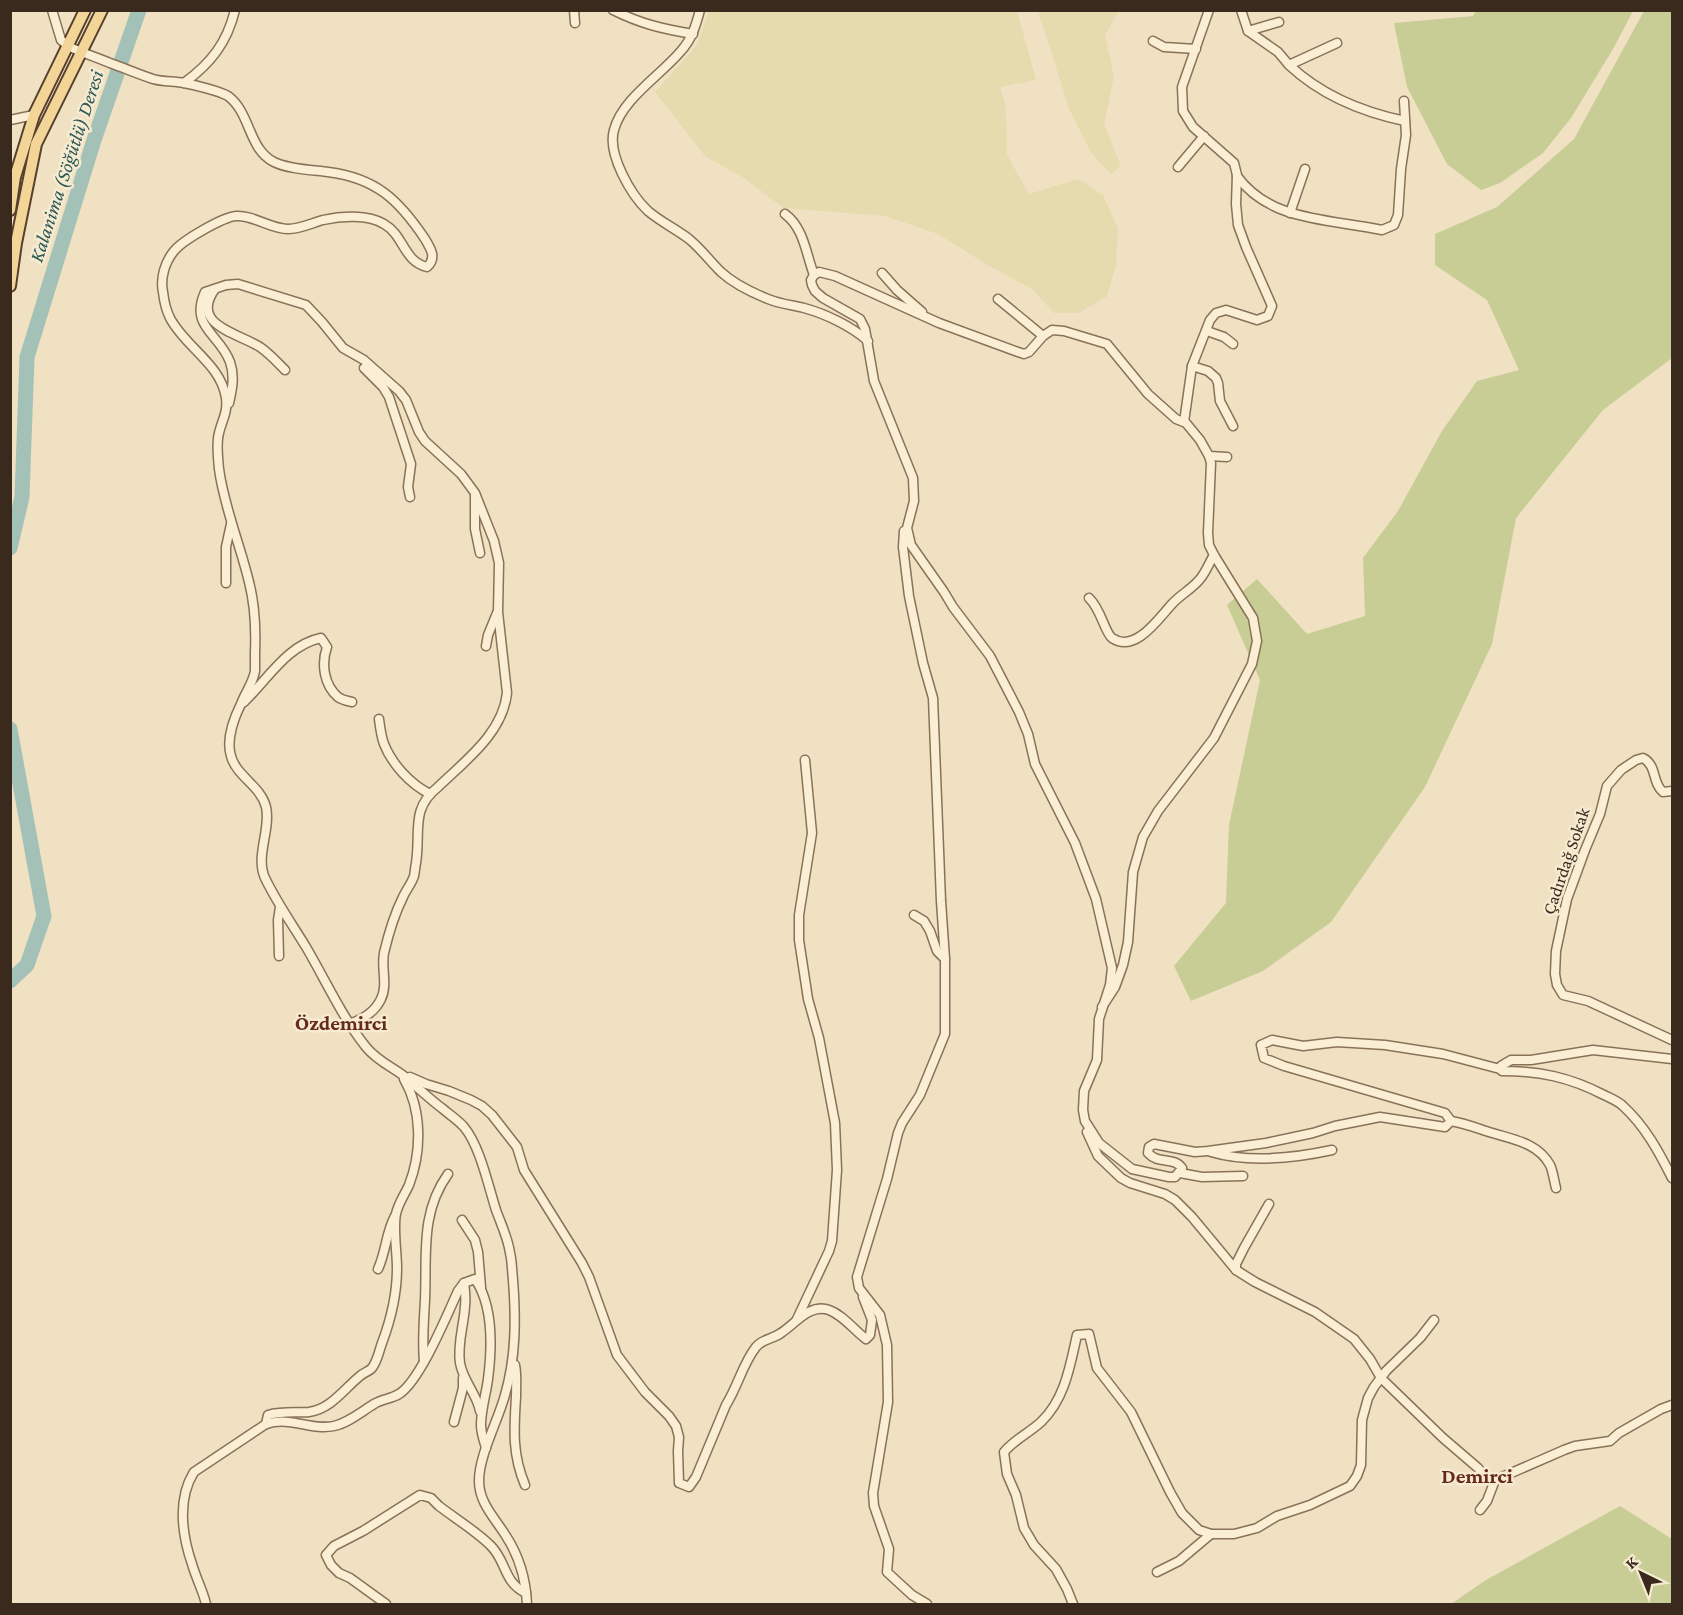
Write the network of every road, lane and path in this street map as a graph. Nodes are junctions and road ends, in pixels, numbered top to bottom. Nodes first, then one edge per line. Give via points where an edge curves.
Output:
1 (52, 10) edge
2 (85, 10) edge
3 (102, 10) edge
4 (235, 10) edge
5 (574, 10) edge
6 (613, 10) edge
7 (700, 10) edge
8 (1209, 10) edge
9 (1240, 10) edge
10 (1279, 22) dead end
11 (575, 23) dead end
12 (1248, 31) junction
13 (693, 34) junction
14 (1154, 41) dead end
15 (1337, 43) dead end
16 (68, 46) junction
17 (1196, 49) junction
18 (81, 52) junction
19 (1289, 65) junction
20 (184, 83) junction
21 (1404, 101) dead end
22 (34, 115) junction
23 (10, 120) edge
24 (1405, 121) junction
25 (1204, 136) junction
26 (1178, 167) dead end
27 (1305, 169) dead end
28 (1237, 175) junction
29 (10, 210) edge
30 (1290, 213) junction
31 (785, 214) dead end
32 (882, 273) dead end
33 (814, 275) junction
34 (10, 286) edge
35 (215, 288) junction
36 (998, 299) dead end
37 (932, 320) junction
38 (1207, 331) junction
39 (1043, 336) junction
40 (868, 342) junction
41 (1233, 344) dead end
42 (352, 354) junction
43 (1192, 366) junction
44 (285, 370) dead end
45 (226, 412) junction
46 (1185, 422) junction
47 (1233, 426) dead end
48 (1209, 456) junction
49 (1227, 457) dead end
50 (475, 493) junction
51 (410, 497) dead end
52 (908, 522) junction
53 (232, 524) junction
54 (480, 553) dead end
55 (1214, 555) junction
56 (226, 583) dead end
57 (1089, 598) dead end
58 (498, 612) junction
59 (486, 646) dead end
60 (352, 702) dead end
61 (239, 708) junction
62 (379, 719) dead end
63 (805, 760) dead end
64 (1672, 791) edge
65 (430, 794) junction
66 (280, 907) junction
67 (914, 915) dead end
68 (279, 956) dead end
69 (945, 959) junction
70 (1102, 1007) junction
71 (350, 1024) junction
72 (1672, 1040) edge
73 (1672, 1059) edge
74 (1500, 1069) junction
75 (401, 1073) junction
76 (1451, 1120) junction
77 (1084, 1121) junction
78 (1332, 1150) dead end
79 (1208, 1151) junction
80 (1179, 1173) junction
81 (448, 1174) dead end
82 (1243, 1176) dead end
83 (1672, 1178) edge
84 (1556, 1188) dead end
85 (1269, 1204) dead end
86 (396, 1213) junction
87 (462, 1220) dead end
88 (378, 1269) dead end
89 (1236, 1270) junction
90 (464, 1282) junction
91 (481, 1288) junction
92 (859, 1288) junction
93 (797, 1319) junction
94 (1434, 1320) dead end
95 (514, 1358) junction
96 (424, 1361) junction
97 (463, 1375) junction
98 (1381, 1378) junction
99 (1672, 1405) edge
100 (481, 1418) junction
101 (454, 1422) dead end
102 (266, 1424) junction
103 (486, 1448) junction
104 (1495, 1480) junction
105 (525, 1485) dead end
106 (1480, 1510) dead end
107 (1211, 1534) junction
108 (1157, 1572) dead end
109 (526, 1593) junction
110 (206, 1605) edge
111 (386, 1605) edge
112 (527, 1605) edge
113 (927, 1605) edge
114 (1073, 1605) edge

1 - 16 street via 61,40
2 - 16 main road
3 - 18 main road
4 - 20 street via 217,53
5 - 11 street
6 - 13 street via 658,28
7 - 13 street
8 - 17 street
9 - 12 street
10 - 12 street
12 - 19 street
13 - 40 street via 626,105 615,126 614,149 625,178 650,212 688,238 730,279 769,299 822,314
14 - 17 street via 1164,47
15 - 19 street
16 - 18 street
16 - 22 main road
17 - 25 street via 1182,87 1183,111
18 - 20 street via 155,80
18 - 34 main road via 36,144
19 - 24 street via 1306,81 1336,98
20 - 45 street via 225,95 237,104 256,146 274,162 362,180 396,200 414,222 433,257 427,267 421,266 391,228 359,217 330,218 292,229 241,215 231,216 178,247 164,268 161,284 165,306 171,320 222,384
21 - 24 street
22 - 23 street
22 - 29 main road via 15,177
24 - 30 street via 1394,225 1382,230
25 - 26 street
25 - 28 street via 1234,163
27 - 30 street
28 - 30 street via 1251,192
28 - 38 street via 1238,225 1272,306 1268,316 1257,320 1226,310 1216,313
31 - 33 street via 799,231
32 - 37 street
33 - 37 street via 831,274
33 - 40 street via 811,279 815,291 860,319
35 - 42 street via 238,284 306,305 342,348
35 - 44 street via 207,309 211,320 260,347
35 - 45 street via 205,292 200,315 230,362 233,385
36 - 39 street
37 - 39 street via 1024,354
38 - 41 street
38 - 43 street
39 - 46 street via 1058,330 1107,344 1148,394 1176,419
40 - 52 street via 874,381 913,478 914,501
42 - 50 street via 399,391 425,441
42 - 51 street via 389,397 411,464
43 - 46 street
43 - 47 street via 1216,378 1220,401
45 - 53 street via 217,451
46 - 48 street
48 - 49 street
48 - 55 street via 1208,539
50 - 54 street
50 - 58 street via 499,564
52 - 69 street via 903,547 909,596 933,698
52 - 70 street via 911,545 990,656 1010,694 1028,734 1035,764 1078,848 1096,899 1112,968
53 - 56 street via 226,547
53 - 61 street via 249,581 255,633 255,674
55 - 57 street via 1196,583 1146,633 1130,641 1118,641 1108,634
55 - 70 street via 1253,618 1257,641 1252,664 1214,738 1143,837 1133,872 1123,965
58 - 59 street
58 - 65 street via 506,705 490,736
60 - 61 street via 340,698 327,679 323,658 327,647 321,638 309,640 289,653
61 - 66 street via 230,740 231,758 262,796 267,811 262,872
62 - 65 street via 388,753 402,772
63 - 93 street via 812,833 799,915 800,952 835,1123 837,1170 832,1241
64 - 72 street, Çadırdağ Sokak via 1662,792 1658,788 1651,765 1643,758 1621,770 1607,786 1567,899 1555,974 1563,995 1588,1001
65 - 71 street via 419,814 414,877 398,908 384,951 383,996 370,1014
66 - 68 street
66 - 71 street
67 - 69 street via 924,921 937,951
69 - 92 street via 945,1034 920,1095 898,1133 857,1277
70 - 77 street via 1097,1060 1084,1091
71 - 75 street via 368,1050
73 - 74 street via 1593,1050 1511,1060
74 - 76 street via 1443,1054 1384,1045 1350,1042 1303,1046 1272,1040 1261,1046 1264,1058 1284,1066 1445,1113
74 - 83 street via 1573,1080 1622,1104 1653,1143
75 - 86 street via 412,1092 418,1150 410,1183
75 - 93 street via 482,1106 517,1147 524,1170 586,1270 617,1355 676,1426 679,1484 689,1487 696,1477 752,1353
75 - 95 street via 462,1125 473,1142 510,1252 516,1314
76 - 79 street via 1445,1127 1380,1117 1266,1143
76 - 84 street via 1536,1149 1551,1166
77 - 80 street via 1099,1143 1132,1169 1169,1177
77 - 89 street via 1098,1156 1120,1178 1175,1200
78 - 79 street via 1263,1158
79 - 80 street via 1154,1144 1149,1147 1152,1157 1179,1164
80 - 82 street
81 - 96 street via 429,1215
85 - 89 street
86 - 88 street
86 - 102 street via 396,1291 392,1316 371,1369 331,1404 310,1412 268,1415
87 - 91 street via 475,1240
89 - 98 street via 1345,1332 1370,1359
90 - 91 street via 475,1279
90 - 96 street
90 - 97 street via 459,1352
91 - 100 street via 488,1310 490,1355
92 - 93 street via 872,1320 866,1339 830,1310 819,1308
92 - 113 street via 880,1315 886,1345 888,1402 873,1493 889,1549 887,1572
94 - 98 street
95 - 103 street
95 - 105 street via 515,1452
96 - 102 street via 400,1393 380,1400 343,1423 322,1427 277,1421
97 - 100 street via 475,1395
97 - 101 street
98 - 104 street via 1485,1476
98 - 107 street via 1368,1398 1362,1420 1361,1465 1350,1486 1276,1516 1257,1528
99 - 104 street via 1610,1441 1575,1446
100 - 103 street
102 - 110 street via 194,1472 188,1482 183,1505 186,1541
103 - 109 street via 478,1477 480,1491 508,1539
104 - 106 street
107 - 108 street via 1179,1561
107 - 114 street via 1199,1530 1182,1513 1131,1412 1098,1368 1089,1334 1077,1335 1065,1384 1054,1406 1039,1424 1004,1452 1006,1474 1024,1528 1056,1569
109 - 111 street via 507,1577 490,1545 431,1498 420,1495 334,1546 327,1555 339,1573
109 - 112 street

